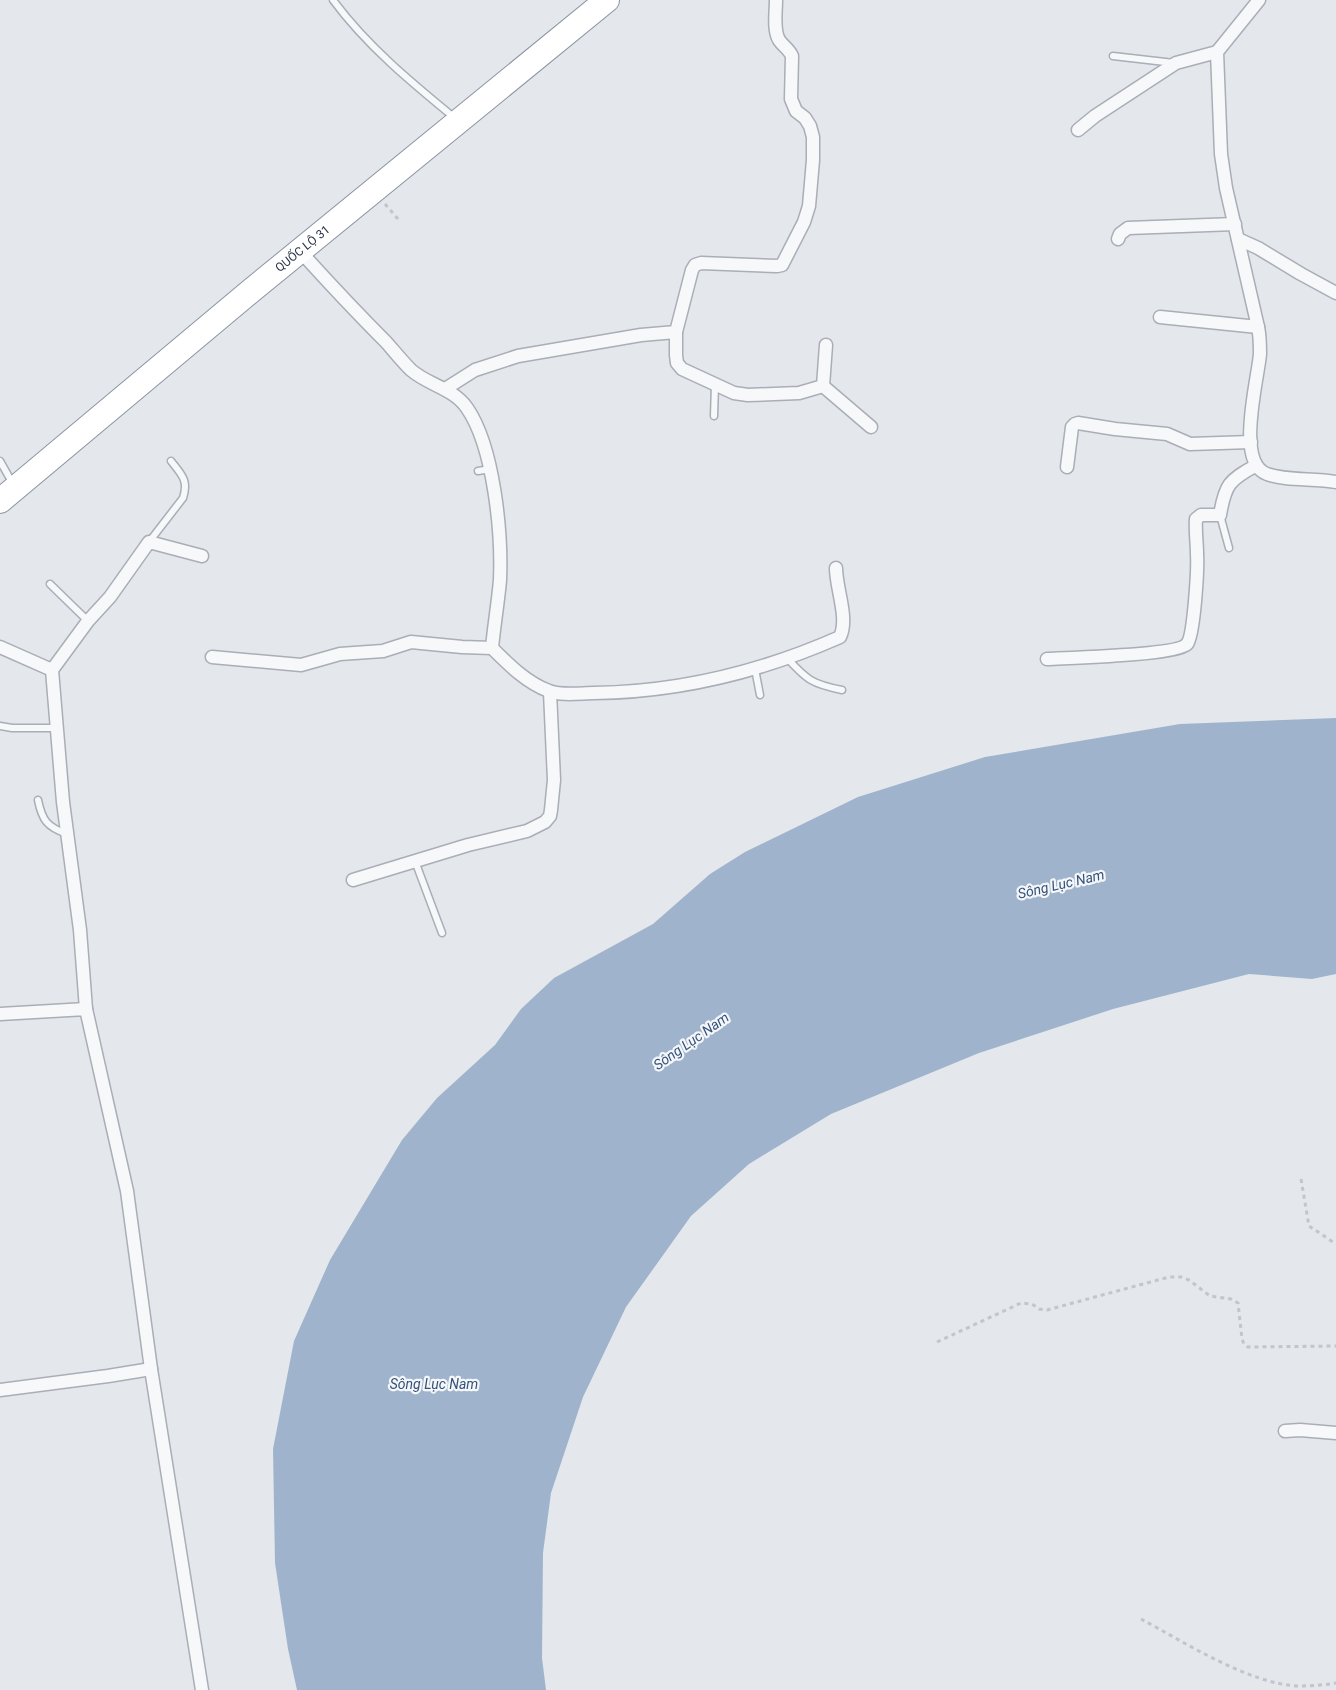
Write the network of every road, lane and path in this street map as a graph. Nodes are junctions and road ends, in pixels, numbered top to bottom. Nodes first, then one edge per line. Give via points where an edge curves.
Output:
1 (333, 0) edge
2 (607, 0) edge
3 (776, 0) edge
4 (1259, 0) edge
5 (1217, 52) junction
6 (1114, 56) dead end
7 (1176, 63) junction
8 (460, 122) junction
9 (1078, 130) dead end
10 (1234, 224) junction
11 (1118, 238) dead end
12 (1238, 239) junction
13 (300, 251) junction
14 (1336, 293) edge
15 (1160, 317) dead end
16 (1258, 327) junction
17 (676, 332) junction
18 (826, 346) dead end
19 (715, 385) junction
20 (823, 386) junction
21 (446, 389) junction
22 (714, 416) dead end
23 (871, 427) dead end
24 (1251, 442) junction
25 (171, 461) dead end
26 (0, 462) edge
27 (1255, 466) junction
28 (1067, 467) dead end
29 (1336, 482) edge
30 (8, 494) edge
31 (1220, 515) junction
32 (149, 542) junction
33 (1229, 548) dead end
34 (202, 556) dead end
35 (836, 568) dead end
36 (50, 584) dead end
37 (88, 621) junction
38 (0, 647) edge
39 (492, 648) junction
40 (212, 657) dead end
41 (787, 657) junction
42 (1047, 659) dead end
43 (755, 669) junction
44 (52, 670) junction
45 (842, 690) dead end
46 (550, 692) junction
47 (760, 695) dead end
48 (0, 726) edge
49 (57, 728) junction
50 (38, 800) dead end
51 (68, 834) junction
52 (415, 861) junction
53 (353, 880) dead end
54 (442, 933) dead end
55 (86, 1009) junction
56 (0, 1014) edge
57 (1301, 1179) dead end
58 (1336, 1244) edge
59 (937, 1342) dead end
60 (1336, 1346) edge
61 (151, 1369) junction
62 (0, 1390) edge
63 (1285, 1431) dead end
64 (1336, 1433) edge
65 (1141, 1619) dead end
66 (1336, 1682) edge
67 (202, 1690) edge

1 - 8 lane via 370,43 415,86
2 - 8 highway, QUỐC LỘ 31
3 - 17 street via 776,33 792,56 792,99 796,111 810,126 813,137 809,206 782,265 695,265
4 - 5 street
5 - 7 street
5 - 10 street via 1221,154
6 - 7 lane
7 - 9 street
8 - 13 highway, QUỐC LỘ 31
10 - 11 street via 1128,228
10 - 12 street
12 - 14 street
12 - 16 street
13 - 21 street via 410,368
13 - 30 highway, QUỐC LỘ 31 via 42,461
15 - 16 street
16 - 24 street via 1260,355 1252,400
17 - 19 street via 677,363 682,369
17 - 21 street via 518,356 475,370
18 - 20 street
19 - 20 street via 748,395 799,393
19 - 22 lane
20 - 23 street
21 - 39 street via 458,397 472,416 482,438 484,470 500,544 500,581
24 - 27 street
24 - 28 street via 1190,444 1167,434 1078,423 1072,427
25 - 32 lane via 184,477 185,492
26 - 30 lane
27 - 29 street via 1266,474
27 - 31 street via 1239,474 1229,485
31 - 33 lane
31 - 42 street via 1201,515 1196,519 1194,605 1190,635 1185,646 1101,657
32 - 34 street
32 - 37 street via 110,597
35 - 41 street via 844,619 840,637
36 - 37 lane
37 - 44 street
38 - 44 street
39 - 40 street via 411,642 383,651 340,654 301,665
39 - 46 street via 517,672
41 - 43 street
41 - 45 lane via 812,682
43 - 46 street via 650,689 614,693
43 - 47 lane
44 - 49 street
46 - 52 street via 554,780 551,810 545,822 527,831
48 - 49 lane
49 - 51 street
50 - 51 lane via 46,822
51 - 55 street
52 - 53 street
52 - 54 lane
55 - 56 street
55 - 61 street via 127,1191
57 - 58 path via 1309,1226
59 - 60 path via 1022,1302 1047,1310 1169,1277 1181,1277 1210,1296 1238,1302 1242,1338 1248,1346
61 - 62 street
61 - 67 street
63 - 64 street
65 - 66 path via 1234,1668 1273,1682 1297,1686

